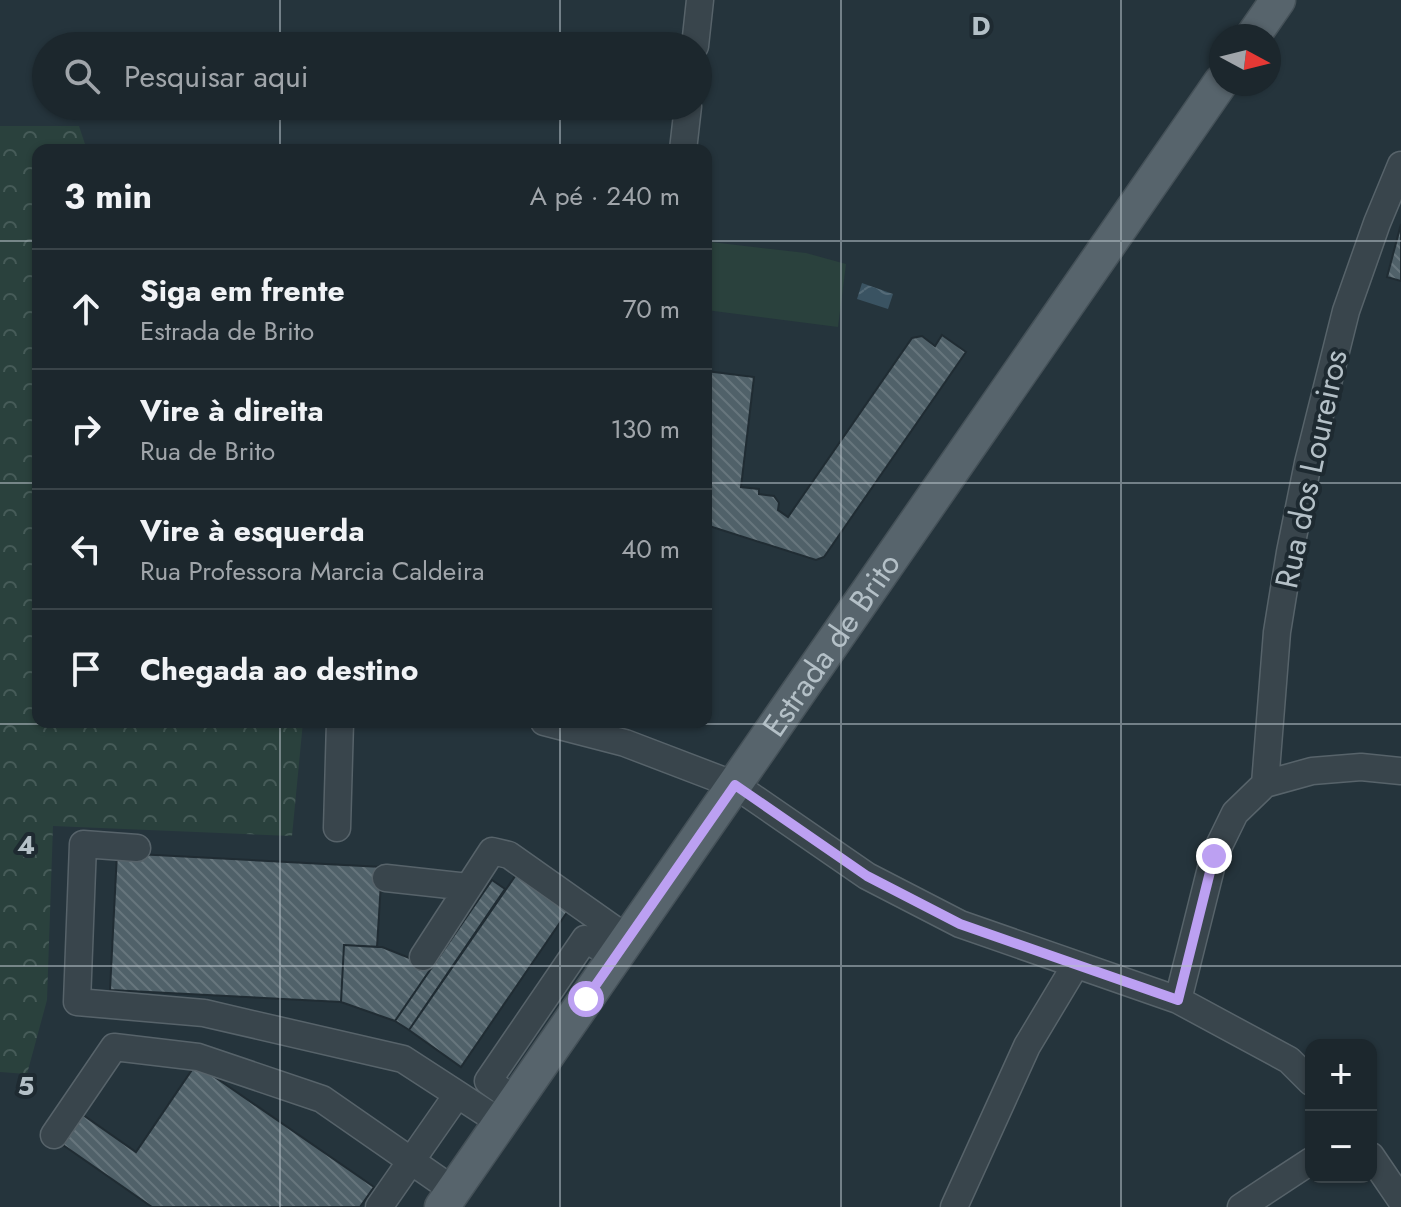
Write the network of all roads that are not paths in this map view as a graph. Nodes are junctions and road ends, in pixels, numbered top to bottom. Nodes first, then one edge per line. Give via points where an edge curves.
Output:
1 (700, 0) edge
2 (1278, 0) edge
3 (1261, 24) edge
4 (697, 32) edge
5 (1211, 96) edge
6 (686, 120) edge
7 (684, 144) edge
8 (1401, 165) edge
9 (340, 728) edge
10 (584, 728) edge
11 (1401, 771) edge
12 (1265, 784) junction
13 (735, 785) junction
14 (337, 828) dead end
15 (137, 848) dead end
16 (386, 878) dead end
17 (468, 887) junction
18 (622, 948) junction
19 (423, 957) dead end
20 (1075, 966) junction
21 (1178, 1000) junction
22 (1305, 1076) edge
23 (457, 1095) junction
24 (508, 1111) junction
25 (54, 1135) dead end
26 (410, 1162) junction
27 (1305, 1165) edge
28 (1386, 1167) edge
29 (447, 1199) edge
30 (1401, 1200) edge
31 (379, 1207) edge
32 (954, 1207) edge
33 (1241, 1207) edge

1 - 4 street
2 - 3 main road
5 - 13 main road, Estrada de Brito
6 - 7 street
8 - 12 street, Rua dos Loureiros via 1346,311 1308,463 1277,632
9 - 14 street
10 - 13 street
11 - 12 street via 1312,771
12 - 21 street via 1235,813 1214,856
13 - 18 main road, Estrada de Brito
13 - 20 street via 867,876 960,924
15 - 23 street via 83,844 77,1002 204,1013 403,1059
16 - 17 street
17 - 18 street via 492,851 509,855
17 - 19 street
18 - 24 main road, Estrada de Brito
20 - 21 street
20 - 32 street via 1027,1046
21 - 22 street via 1289,1060
23 - 24 street
23 - 26 street
24 - 29 main road, Estrada de Brito
25 - 26 street via 114,1047 198,1057 322,1099
26 - 29 street
26 - 31 street
27 - 33 street
28 - 30 street

